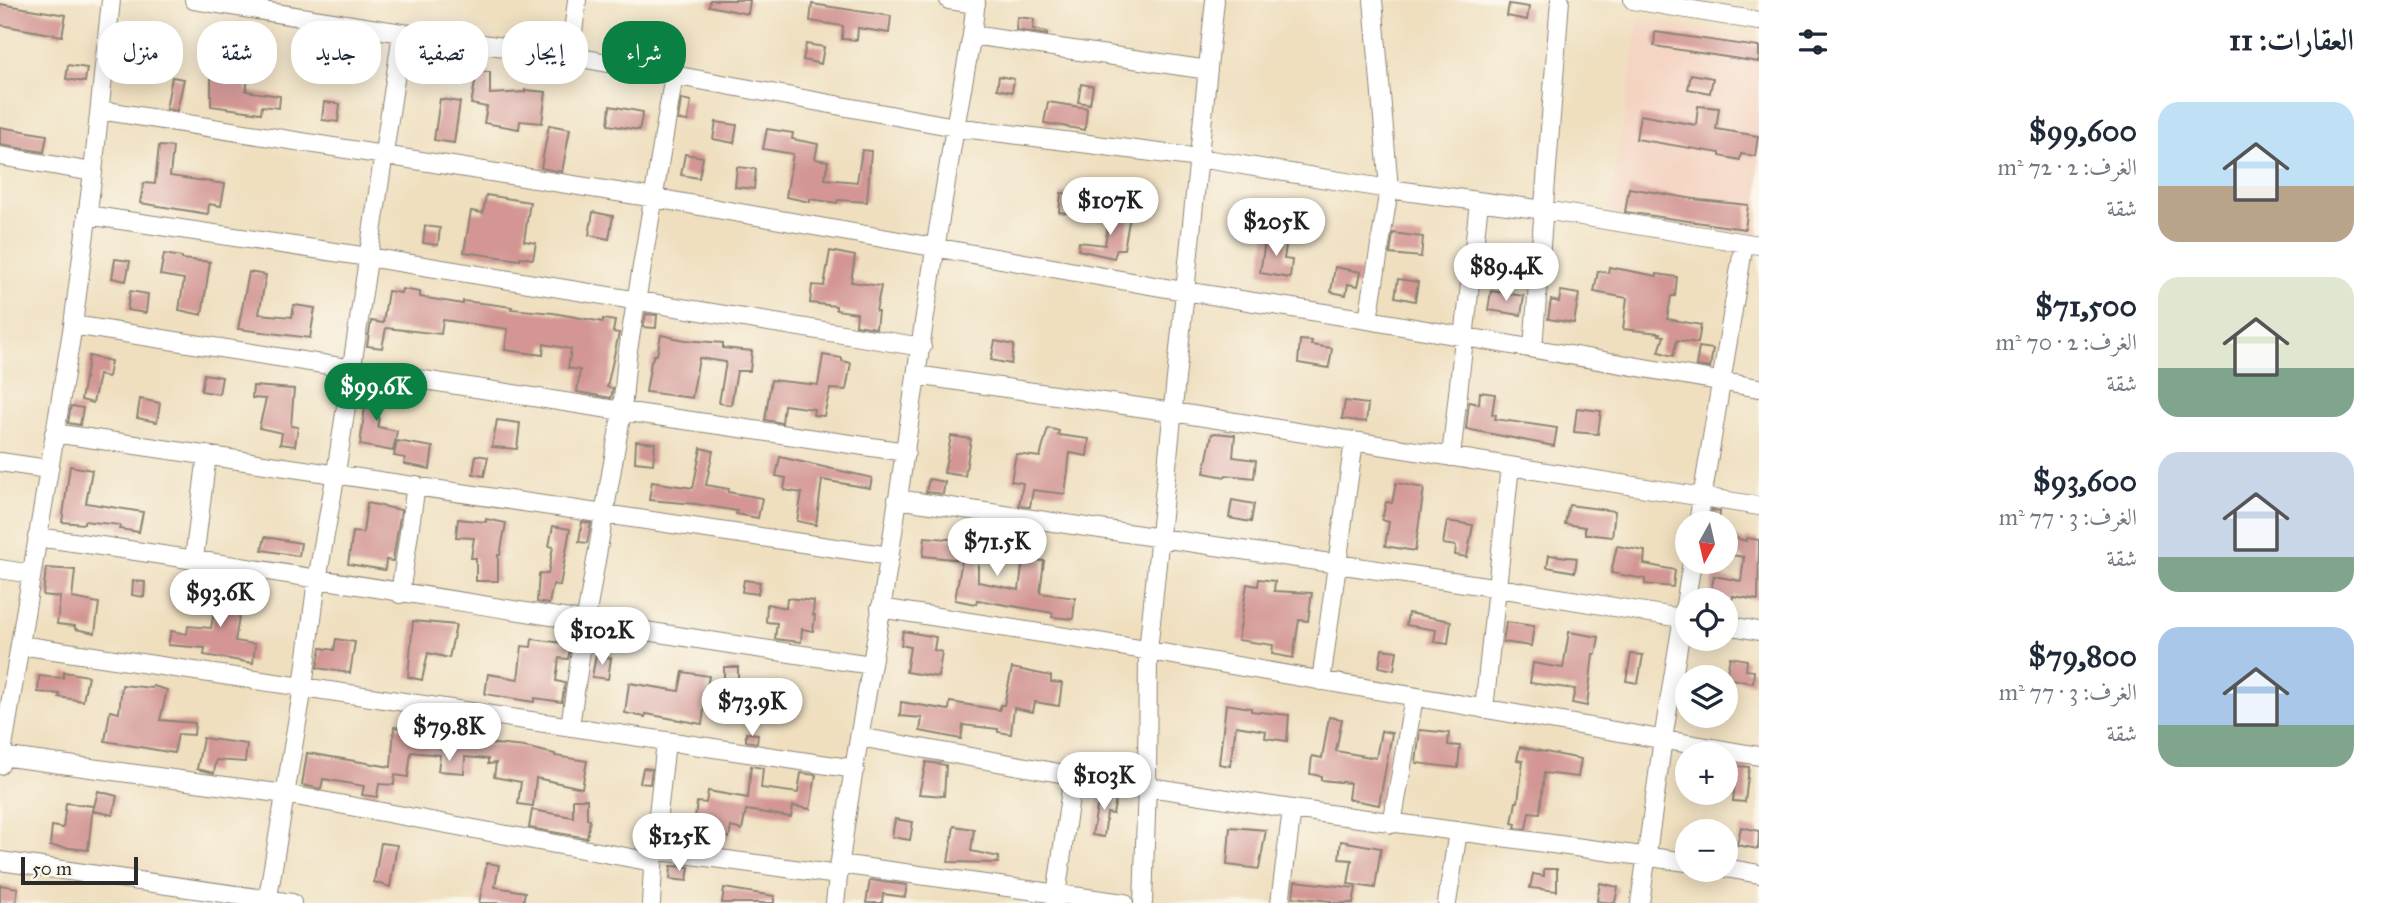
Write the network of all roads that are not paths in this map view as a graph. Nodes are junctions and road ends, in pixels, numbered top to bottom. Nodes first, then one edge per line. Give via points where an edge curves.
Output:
1 (111, 0) edge
2 (194, 0) edge
3 (577, 0) edge
4 (949, 0) edge
5 (1215, 0) edge
6 (1373, 0) edge
7 (1560, 0) edge
8 (1633, 0) edge
9 (976, 2) edge
10 (271, 6) edge
11 (1716, 7) edge
12 (574, 21) edge
13 (1759, 21) edge
14 (395, 32) edge
15 (972, 35) junction
16 (1208, 70) junction
17 (686, 77) edge
18 (395, 80) edge
19 (673, 84) edge
20 (100, 110) junction
21 (955, 127) junction
22 (384, 154) junction
23 (0, 156) edge
24 (1199, 158) junction
25 (93, 172) junction
26 (1388, 189) junction
27 (655, 198) junction
28 (1479, 202) junction
29 (1544, 210) junction
30 (87, 215) junction
31 (1751, 244) edge
32 (935, 247) junction
33 (368, 257) junction
34 (1185, 291) junction
35 (637, 301) junction
36 (1368, 320) junction
37 (73, 325) junction
38 (1464, 337) junction
39 (922, 347) junction
40 (1533, 348) junction
41 (351, 368) junction
42 (916, 375) junction
43 (1722, 383) junction
44 (1759, 388) edge
45 (622, 411) junction
46 (1173, 412) junction
47 (54, 433) junction
48 (1354, 441) junction
49 (906, 452) junction
50 (207, 455) junction
51 (1451, 457) junction
52 (0, 462) edge
53 (1510, 466) junction
54 (48, 469) junction
55 (336, 473) junction
56 (416, 485) junction
57 (1702, 498) junction
58 (897, 499) junction
59 (1759, 506) edge
60 (1700, 511) edge
61 (604, 513) junction
62 (37, 537) junction
63 (1160, 538) junction
64 (890, 556) junction
65 (194, 559) junction
66 (1335, 566) junction
67 (0, 569) edge
68 (32, 573) junction
69 (317, 580) junction
70 (1499, 588) junction
71 (400, 594) junction
72 (880, 608) junction
73 (1675, 617) edge
74 (585, 624) junction
75 (1738, 627) edge
76 (1759, 631) edge
77 (20, 645) junction
78 (1148, 651) junction
79 (1679, 651) edge
80 (872, 666) junction
81 (7, 676) edge
82 (1321, 681) junction
83 (303, 687) junction
84 (1414, 698) junction
85 (1484, 709) junction
86 (570, 726) junction
87 (859, 737) junction
88 (1663, 739) junction
89 (666, 742) junction
90 (1759, 756) edge
91 (1, 761) edge
92 (855, 769) junction
93 (1073, 775) junction
94 (1147, 785) junction
95 (285, 794) junction
96 (1292, 809) junction
97 (1392, 824) junction
98 (1458, 831) junction
99 (653, 856) junction
100 (1646, 856) junction
101 (1675, 860) edge
102 (0, 861) edge
103 (839, 869) junction
104 (1738, 871) edge
105 (1759, 874) edge
106 (1056, 898) edge
107 (267, 901) edge
108 (292, 903) edge
109 (651, 903) edge
110 (835, 903) edge
111 (1124, 903) edge
112 (1143, 903) edge
113 (1280, 903) edge
114 (1447, 903) edge
115 (1640, 903) edge

1 - 20 street
2 - 10 street
3 - 12 street
4 - 9 street
5 - 16 street
6 - 26 street
7 - 29 street
8 - 11 street
9 - 15 street
10 - 14 street
11 - 13 street
15 - 16 street
15 - 21 street
16 - 24 street
17 - 21 street
18 - 22 street
19 - 27 street
20 - 22 street
20 - 25 street
21 - 24 street
21 - 32 street
22 - 27 street
22 - 33 street
23 - 25 street
24 - 26 street
24 - 34 street
25 - 30 street
26 - 28 street
26 - 36 street
27 - 32 street
27 - 35 street
28 - 29 street
28 - 38 street
29 - 31 street
29 - 40 street
30 - 33 street
30 - 37 street
31 - 43 street
32 - 34 street
32 - 39 street
33 - 35 street
33 - 41 street
34 - 36 street
34 - 46 street
35 - 39 street
35 - 45 street
36 - 38 street
37 - 41 street
37 - 47 street
38 - 40 street
38 - 51 street
39 - 42 street
40 - 43 street
41 - 45 street
41 - 55 street
42 - 46 street
42 - 49 street
43 - 44 street
43 - 57 street
45 - 49 street
45 - 61 street
46 - 48 street
46 - 63 street
47 - 50 street
47 - 54 street
48 - 51 street
48 - 66 street
49 - 58 street
50 - 55 street
50 - 65 street
51 - 53 street
52 - 54 street
53 - 57 street
53 - 70 street
54 - 62 street
55 - 56 street
55 - 69 street
56 - 61 street
56 - 71 street
57 - 59 street
57 - 60 street
58 - 63 street
58 - 64 street
61 - 64 street
61 - 74 street
62 - 65 street
62 - 68 street
63 - 66 street
63 - 78 street
64 - 72 street
65 - 69 street
66 - 70 street
66 - 82 street
67 - 68 street
68 - 77 street
69 - 71 street
69 - 83 street
70 - 73 street
70 - 85 street
71 - 74 street
72 - 78 street
72 - 80 street
74 - 80 street
74 - 86 street
75 - 76 street
77 - 81 street
77 - 83 street
78 - 82 street
78 - 94 street
79 - 88 street
80 - 87 street
81 - 91 street
82 - 84 street
83 - 86 street
83 - 95 street
84 - 85 street
84 - 97 street
85 - 88 street
86 - 89 street
87 - 92 street
87 - 93 street
88 - 90 street
88 - 100 street
89 - 92 street
89 - 99 street
91 - 95 street
92 - 103 street
93 - 94 street
93 - 106 street
94 - 96 street
94 - 112 street
95 - 99 street
95 - 107 street
96 - 97 street
96 - 113 street
97 - 98 street
98 - 100 street
98 - 114 street
99 - 103 street
99 - 109 street
100 - 101 street
100 - 115 street
102 - 107 street
103 - 106 street
103 - 110 street
104 - 105 street
106 - 111 street
107 - 108 street

